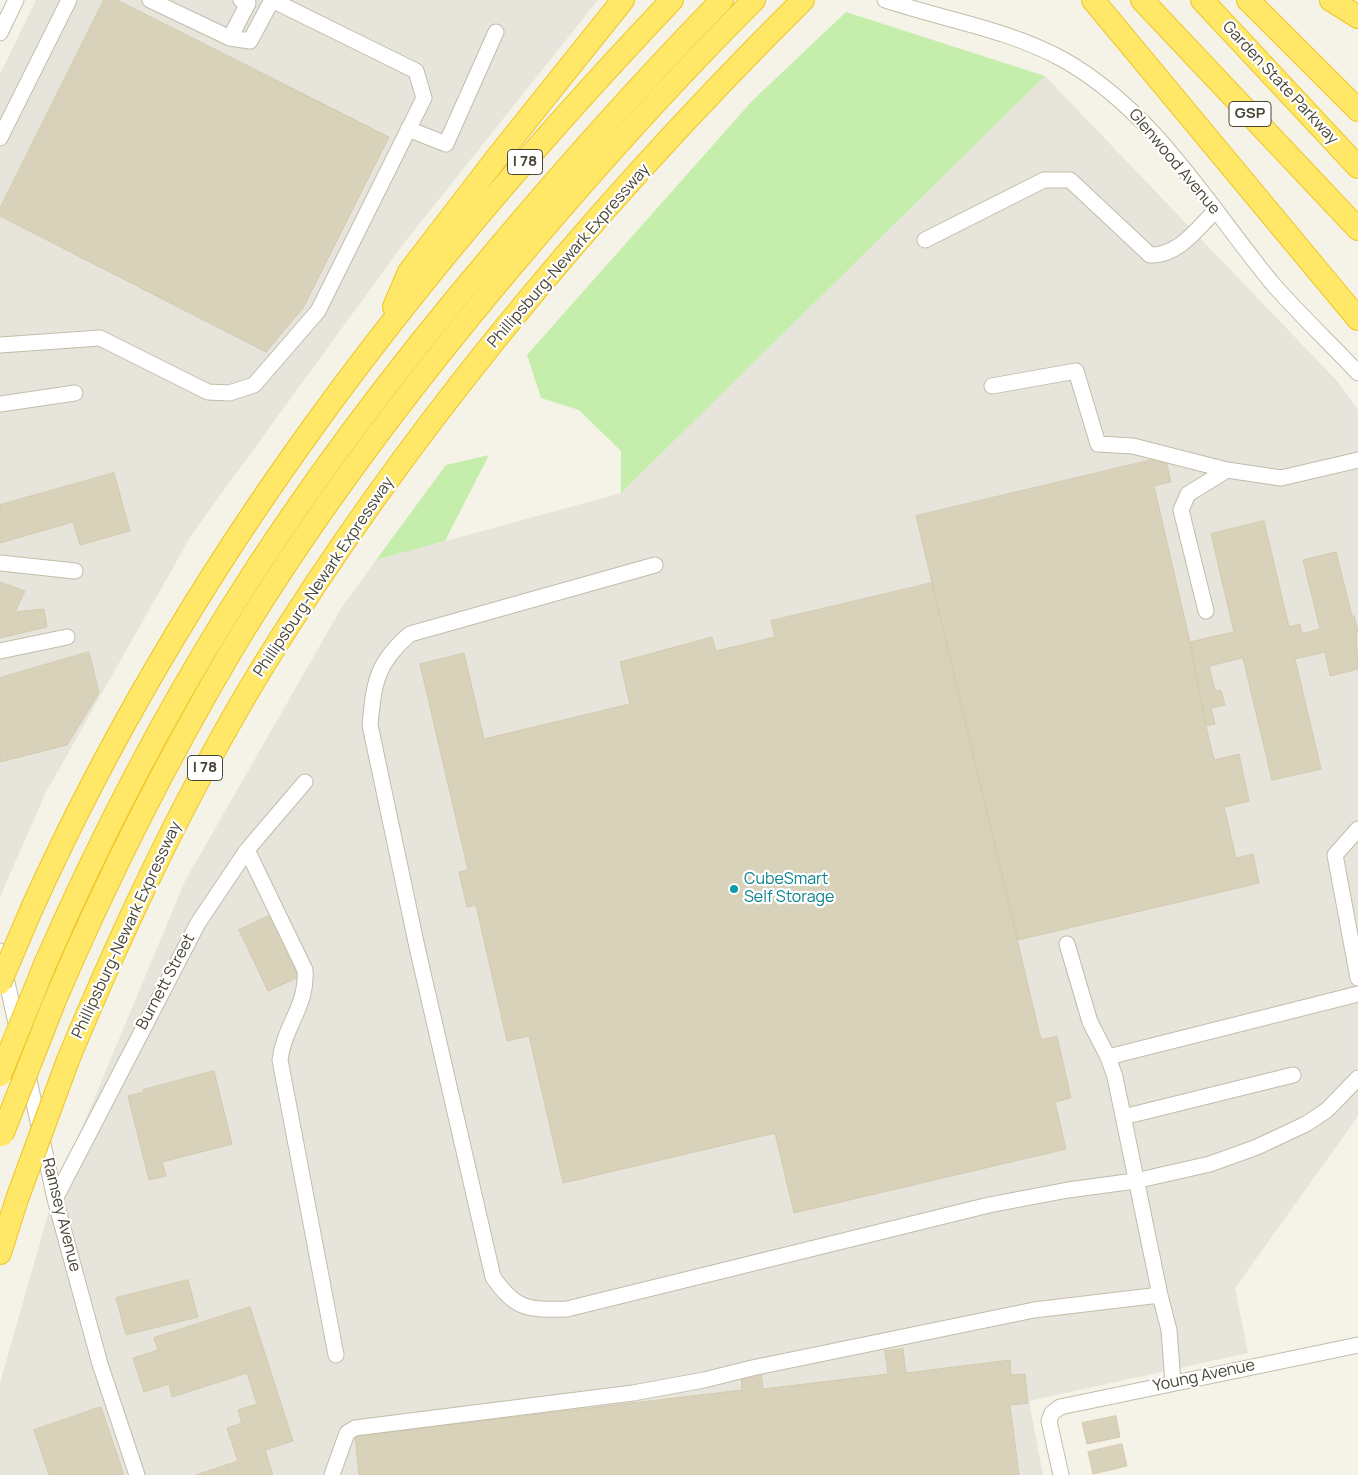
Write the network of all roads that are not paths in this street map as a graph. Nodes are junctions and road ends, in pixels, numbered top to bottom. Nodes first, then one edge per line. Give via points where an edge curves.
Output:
1 (16, 0) edge
2 (69, 0) edge
3 (150, 0) edge
4 (241, 0) edge
5 (623, 0) edge
6 (672, 0) edge
7 (754, 0) edge
8 (803, 0) edge
9 (885, 0) edge
10 (1093, 0) edge
11 (1142, 0) edge
12 (1202, 0) edge
13 (1248, 0) edge
14 (1331, 0) edge
15 (1351, 0) edge
16 (1358, 3) edge
17 (716, 6) edge
18 (1358, 17) edge
19 (496, 32) dead end
20 (0, 33) edge
21 (230, 38) junction
22 (1358, 110) edge
23 (408, 129) junction
24 (0, 138) edge
25 (1356, 164) edge
26 (1215, 212) junction
27 (1358, 228) edge
28 (925, 240) dead end
29 (1358, 319) edge
30 (384, 331) junction
31 (0, 344) edge
32 (1333, 347) junction
33 (1358, 356) edge
34 (1358, 373) edge
35 (992, 386) dead end
36 (75, 393) dead end
37 (0, 404) edge
38 (1358, 460) edge
39 (1227, 470) junction
40 (0, 563) edge
41 (655, 565) dead end
42 (75, 571) dead end
43 (1206, 611) dead end
44 (67, 637) dead end
45 (0, 652) edge
46 (305, 782) dead end
47 (1358, 829) edge
48 (247, 850) junction
49 (1067, 944) dead end
50 (0, 951) edge
51 (1358, 978) edge
52 (0, 983) edge
53 (1358, 994) edge
54 (1108, 1057) junction
55 (0, 1075) edge
56 (1294, 1075) dead end
57 (1358, 1078) edge
58 (1122, 1117) junction
59 (1, 1139) edge
60 (1135, 1181) junction
61 (55, 1199) junction
62 (0, 1253) edge
63 (1160, 1294) junction
64 (1358, 1345) edge
65 (336, 1355) dead end
66 (1173, 1383) junction
67 (137, 1475) edge
68 (332, 1475) edge
69 (1061, 1475) edge

1 - 20 street
2 - 24 street
3 - 21 street
4 - 21 street via 248,3
5 - 30 highway via 409,272
6 - 30 highway, I 78 via 545,139
7 - 59 highway, I 78, bridge via 614,147 410,391 339,487 231,652 174,752 100,898 55,1000
8 - 62 highway, Phillipsburg-Newark Expressway / I 78, bridge via 630,183 530,299 377,494 292,621 204,770 146,881 68,1060
9 - 26 street, Glenwood Avenue via 1008,34 1066,61 1111,93 1138,118 1164,145
10 - 29 highway
11 - 27 highway, GSP
12 - 25 highway, Garden State Parkway / GSP
13 - 22 highway
14 - 18 highway
15 - 16 highway
17 - 55 highway, I 78, bridge via 563,171 431,328 307,494 231,608 172,708 109,828 46,962
19 - 23 street via 446,144
21 - 23 street via 250,41 272,0 416,71 424,98
23 - 31 street via 318,311 254,385 229,393 208,392 100,338
26 - 28 street via 1172,252 1150,255 1070,180 1044,180
26 - 32 street, Glenwood Avenue via 1274,284
30 - 52 highway, I 78, bridge via 262,498 188,612 129,713 76,815
32 - 33 street
32 - 34 street, Glenwood Avenue
35 - 39 street via 1076,371 1098,444 1133,446
36 - 37 street
38 - 39 street via 1281,478
39 - 43 street via 1188,494 1181,510
40 - 42 street
41 - 60 street via 410,634 394,648 379,670 373,696 370,725 416,947 493,1277 505,1295 520,1305 542,1310 567,1309 990,1205
44 - 45 street
46 - 48 street, Burnett Street
47 - 51 street via 1335,855
48 - 61 street, Burnett Street via 198,923
48 - 65 street via 305,970 302,1004 281,1045 280,1060
49 - 54 street via 1090,1022
50 - 61 street, Ramsey Avenue
53 - 54 street
54 - 58 street
56 - 58 street
57 - 60 street via 1327,1110 1276,1139 1210,1164
58 - 60 street
60 - 63 street
61 - 67 street, Ramsey Avenue via 100,1364
63 - 66 street via 1169,1330
63 - 68 street via 1034,1310 633,1392 355,1428 347,1433
64 - 66 street, Young Avenue
66 - 69 street, Young Avenue via 1060,1407 1052,1413 1049,1421

